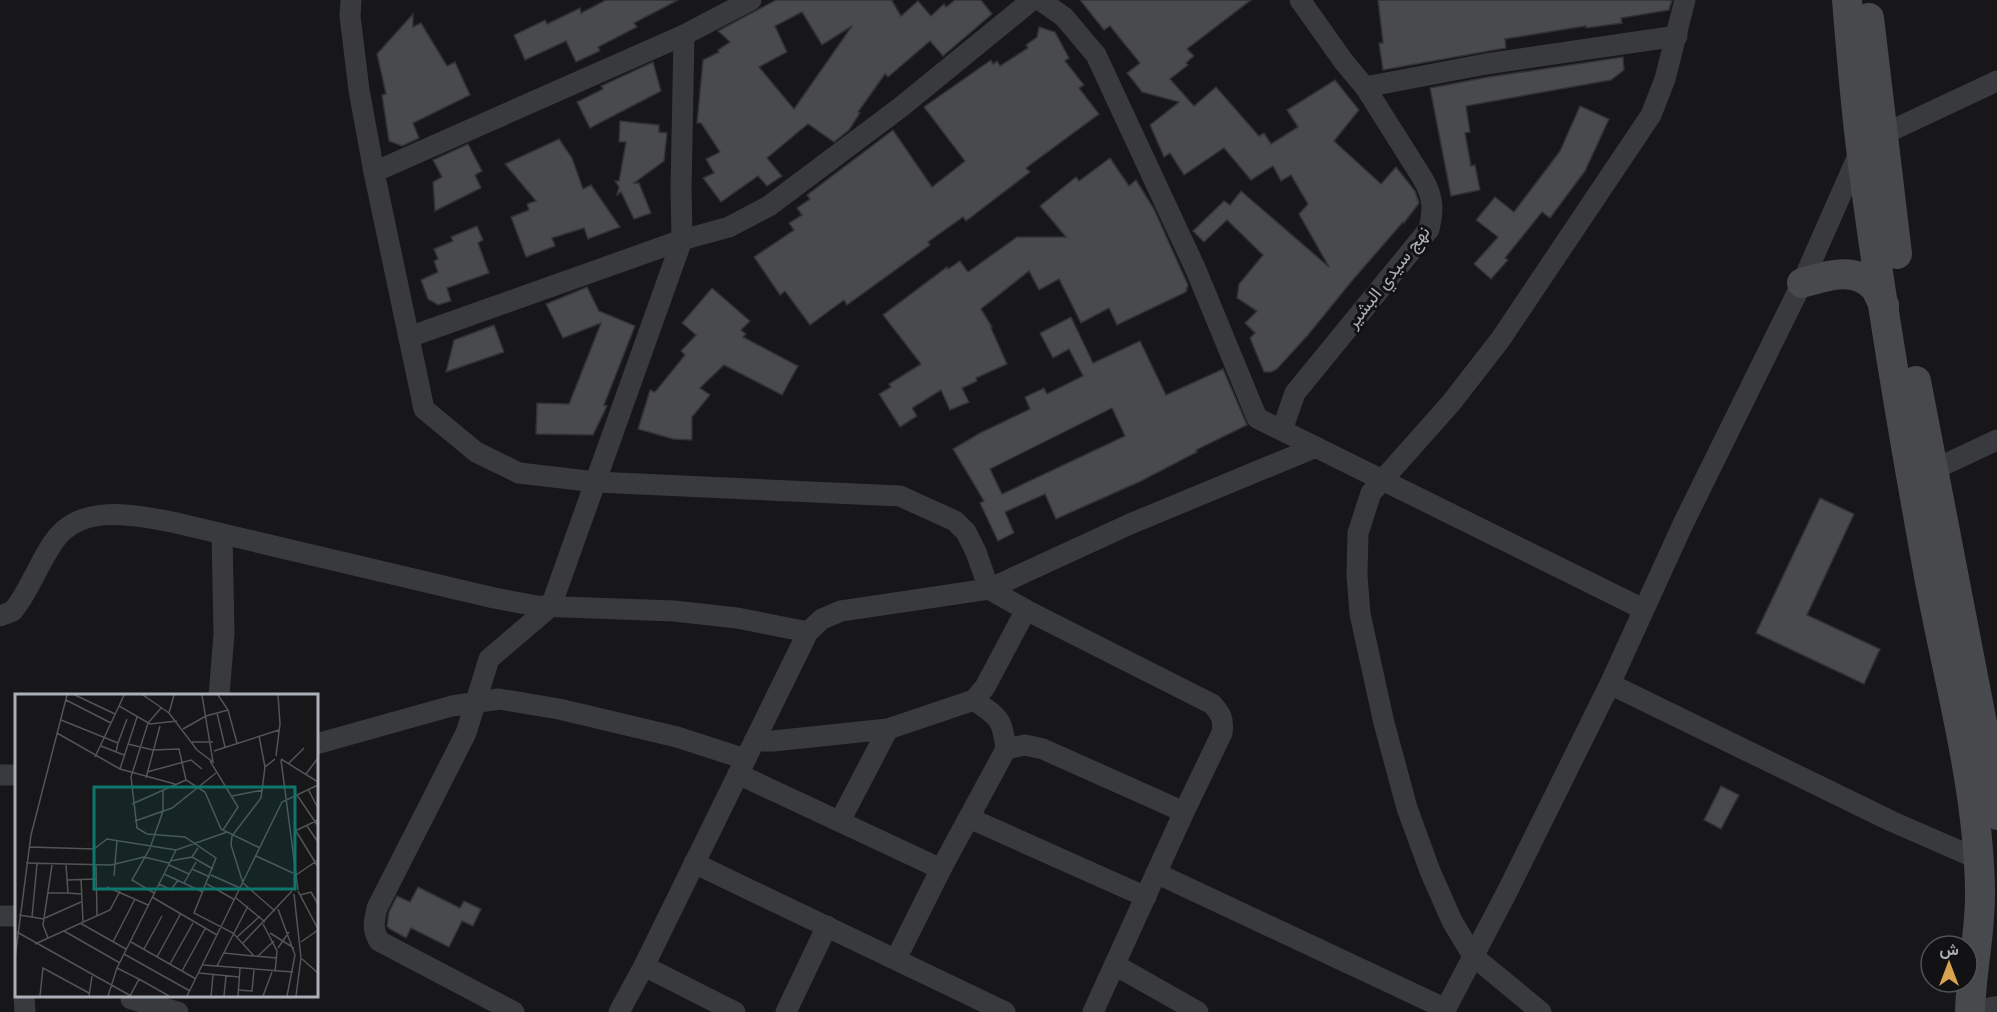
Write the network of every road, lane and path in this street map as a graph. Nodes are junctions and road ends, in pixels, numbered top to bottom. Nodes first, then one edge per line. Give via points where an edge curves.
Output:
1 (351, 0) edge
2 (751, 0) edge
3 (1032, 0) edge
4 (1040, 0) edge
5 (1300, 0) edge
6 (1685, 0) edge
7 (1847, 0) edge
8 (1866, 0) edge
9 (684, 35) junction
10 (1677, 36) junction
11 (1997, 81) edge
12 (1365, 87) junction
13 (1872, 142) junction
14 (374, 172) junction
15 (682, 240) junction
16 (1802, 283) junction
17 (1884, 305) junction
18 (409, 337) junction
19 (1282, 430) junction
20 (1997, 440) edge
21 (1316, 447) junction
22 (1933, 470) junction
23 (1383, 480) junction
24 (596, 482) junction
25 (222, 534) junction
26 (989, 589) junction
27 (551, 606) junction
28 (1643, 609) junction
29 (1026, 610) junction
30 (0, 616) edge
31 (808, 632) junction
32 (1610, 684) junction
33 (219, 694) edge
34 (974, 700) junction
35 (476, 703) junction
36 (888, 729) junction
37 (318, 743) edge
38 (1006, 749) junction
39 (746, 758) junction
40 (1184, 812) junction
41 (1997, 815) edge
42 (969, 818) junction
43 (840, 821) junction
44 (1978, 859) junction
45 (694, 863) junction
46 (941, 869) junction
47 (1156, 873) junction
48 (1146, 897) junction
49 (827, 926) junction
50 (1473, 957) junction
51 (896, 959) junction
52 (1115, 965) junction
53 (644, 966) junction
54 (24, 997) edge
55 (131, 999) dead end
56 (1997, 1009) edge
57 (1445, 1010) edge
58 (25, 1012) edge
59 (178, 1012) edge
60 (514, 1012) edge
61 (619, 1012) edge
62 (735, 1012) edge
63 (786, 1012) edge
64 (1005, 1012) edge
65 (1093, 1012) edge
66 (1198, 1012) edge
67 (1541, 1012) edge
68 (1970, 1012) edge
69 (1982, 1012) edge

1 - 14 street via 359,90
2 - 9 street
3 - 15 street via 769,206 729,227
4 - 19 street via 1064,17 1096,55 1196,270 1257,418
5 - 12 street, نهج سيدي البشير
6 - 10 street
7 - 13 main road
8 - 13 main road
9 - 14 street
9 - 15 street
10 - 12 street via 1486,64
10 - 23 street via 1665,80 1641,131 1500,340
11 - 13 street
12 - 19 street, نهج سيدي البشير via 1430,190 1429,229 1295,393
13 - 16 street
13 - 17 main road
13 - 22 main road via 1887,181 1914,371
14 - 18 street
15 - 18 street
15 - 24 street
16 - 17 main road via 1835,274 1859,277 1875,288
16 - 28 street
17 - 44 main road via 1940,636 1974,809
18 - 24 street via 424,409 476,452 519,473
19 - 21 street
20 - 22 street
21 - 23 street
21 - 26 street via 1130,524
22 - 41 main road
23 - 28 street
23 - 50 street via 1371,494 1358,533 1360,614 1407,808 1452,921
24 - 26 street via 900,496 956,521 976,552
24 - 27 street
25 - 27 street via 494,598
25 - 30 street via 129,514 99,515 80,521 55,540 13,611
25 - 33 street via 224,634
26 - 29 street
26 - 31 street via 841,611 822,619
27 - 31 street via 674,611
27 - 35 street via 489,659
28 - 32 street
29 - 34 street via 985,687
29 - 40 street via 1212,704 1221,714 1222,733
31 - 39 street
32 - 44 street via 1891,821
32 - 50 street
34 - 36 street
34 - 38 street via 999,719
35 - 37 street via 452,706
35 - 39 street via 520,701 677,737
35 - 60 street via 466,733 378,908 374,933 393,950
36 - 39 street via 773,741
36 - 43 street
38 - 40 street via 1025,745 1043,749
38 - 42 street
39 - 43 street
39 - 45 street
40 - 47 street
42 - 46 street
42 - 48 street
43 - 46 street
44 - 68 main road via 1980,921
45 - 49 street
45 - 53 street
46 - 51 street
47 - 48 street
47 - 57 street
48 - 52 street
49 - 51 street
49 - 63 street
50 - 57 street
50 - 67 street
51 - 64 street
52 - 65 street
52 - 66 street
53 - 61 street
53 - 62 street
54 - 58 street
55 - 59 street
56 - 69 street

